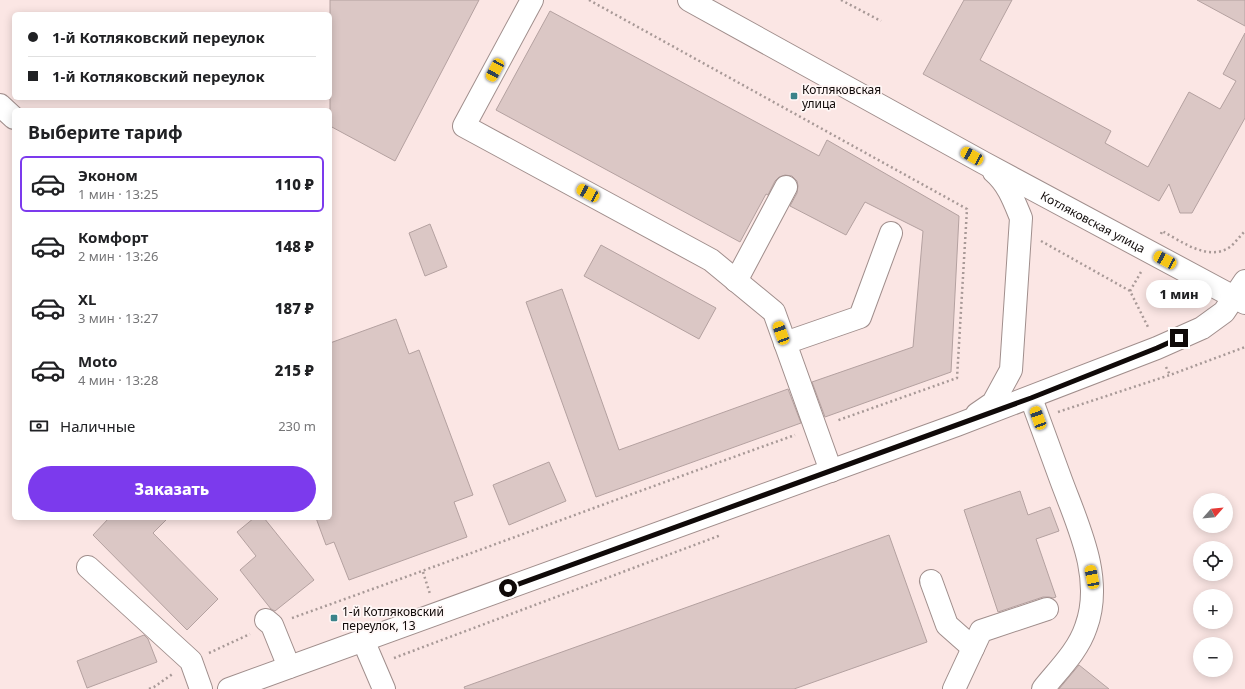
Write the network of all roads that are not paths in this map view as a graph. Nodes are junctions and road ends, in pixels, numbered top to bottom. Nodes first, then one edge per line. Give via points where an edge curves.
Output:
1 (532, 0) edge
2 (689, 0) edge
3 (0, 105) edge
4 (12, 116) edge
5 (984, 163) junction
6 (786, 187) dead end
7 (891, 233) dead end
8 (736, 281) junction
9 (1242, 294) edge
10 (785, 343) junction
11 (1031, 398) junction
12 (957, 425) junction
13 (831, 471) junction
14 (88, 567) dead end
15 (931, 581) dead end
16 (1047, 609) dead end
17 (269, 623) road end
18 (363, 640) junction
19 (973, 648) junction
20 (288, 667) junction
21 (265, 683) edge
22 (201, 689) edge
23 (229, 689) edge
24 (384, 689) edge
25 (954, 689) edge
26 (1043, 689) edge

1 - 8 street via 464,126 711,260
2 - 5 street, Котляковская улица
3 - 4 street
5 - 9 street, Котляковская улица
5 - 12 street via 1001,178 1013,196 1021,218 1011,370 993,403
6 - 8 street
7 - 10 street via 860,317
8 - 10 street via 774,312
9 - 11 street via 1224,312 1202,328
10 - 13 street
11 - 12 street
11 - 26 street via 1085,544 1092,577 1087,626 1076,649
12 - 13 street
13 - 18 street
14 - 22 street via 191,661
15 - 19 street via 947,625
16 - 19 street via 981,631
17 - 20 street
18 - 20 street
18 - 24 street
19 - 25 street
20 - 21 street
21 - 23 street

